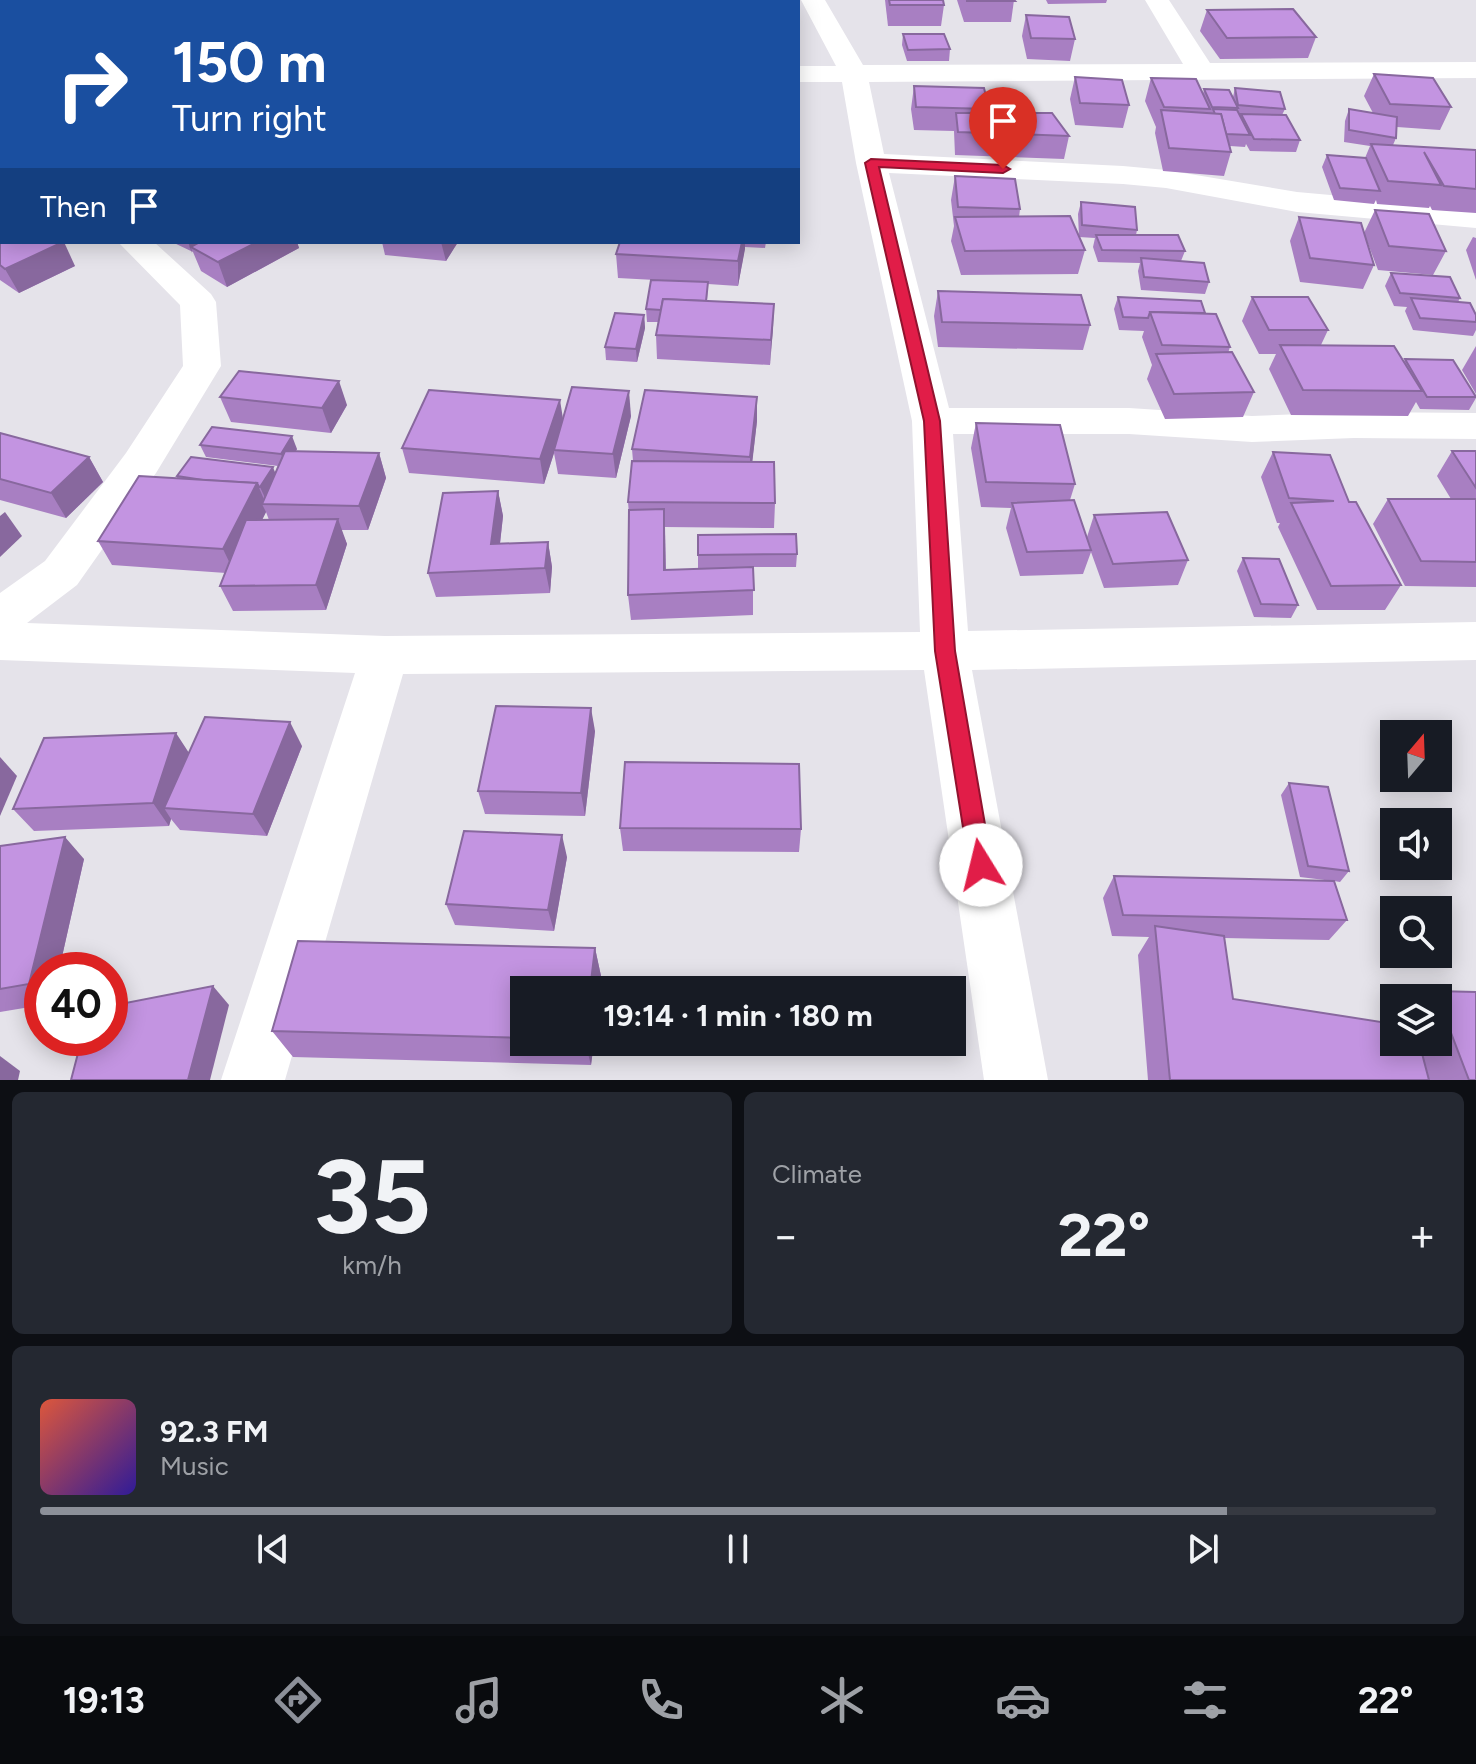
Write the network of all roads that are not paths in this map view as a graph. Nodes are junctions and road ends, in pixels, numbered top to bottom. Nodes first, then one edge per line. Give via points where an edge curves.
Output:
1 (813, 0) edge
2 (1157, 0) edge
3 (1476, 70) edge
4 (1202, 72) junction
5 (854, 73) junction
6 (800, 74) edge
7 (871, 163) junction
8 (1476, 218) edge
9 (137, 244) edge
10 (932, 421) junction
11 (1476, 426) edge
12 (0, 618) edge
13 (0, 641) edge
14 (1476, 641) edge
15 (945, 651) junction
16 (385, 655) junction
17 (253, 1080) edge
18 (1016, 1080) edge

1 - 5 street
2 - 4 street
3 - 4 street
4 - 5 street
5 - 6 street
5 - 7 street
7 - 8 street via 1166,179 1297,202
7 - 10 street
9 - 12 street via 198,302 202,366 141,463 61,573
10 - 11 street via 1129,421 1252,429
10 - 15 street
13 - 16 street
14 - 15 street
15 - 16 street
15 - 18 street
16 - 17 street

